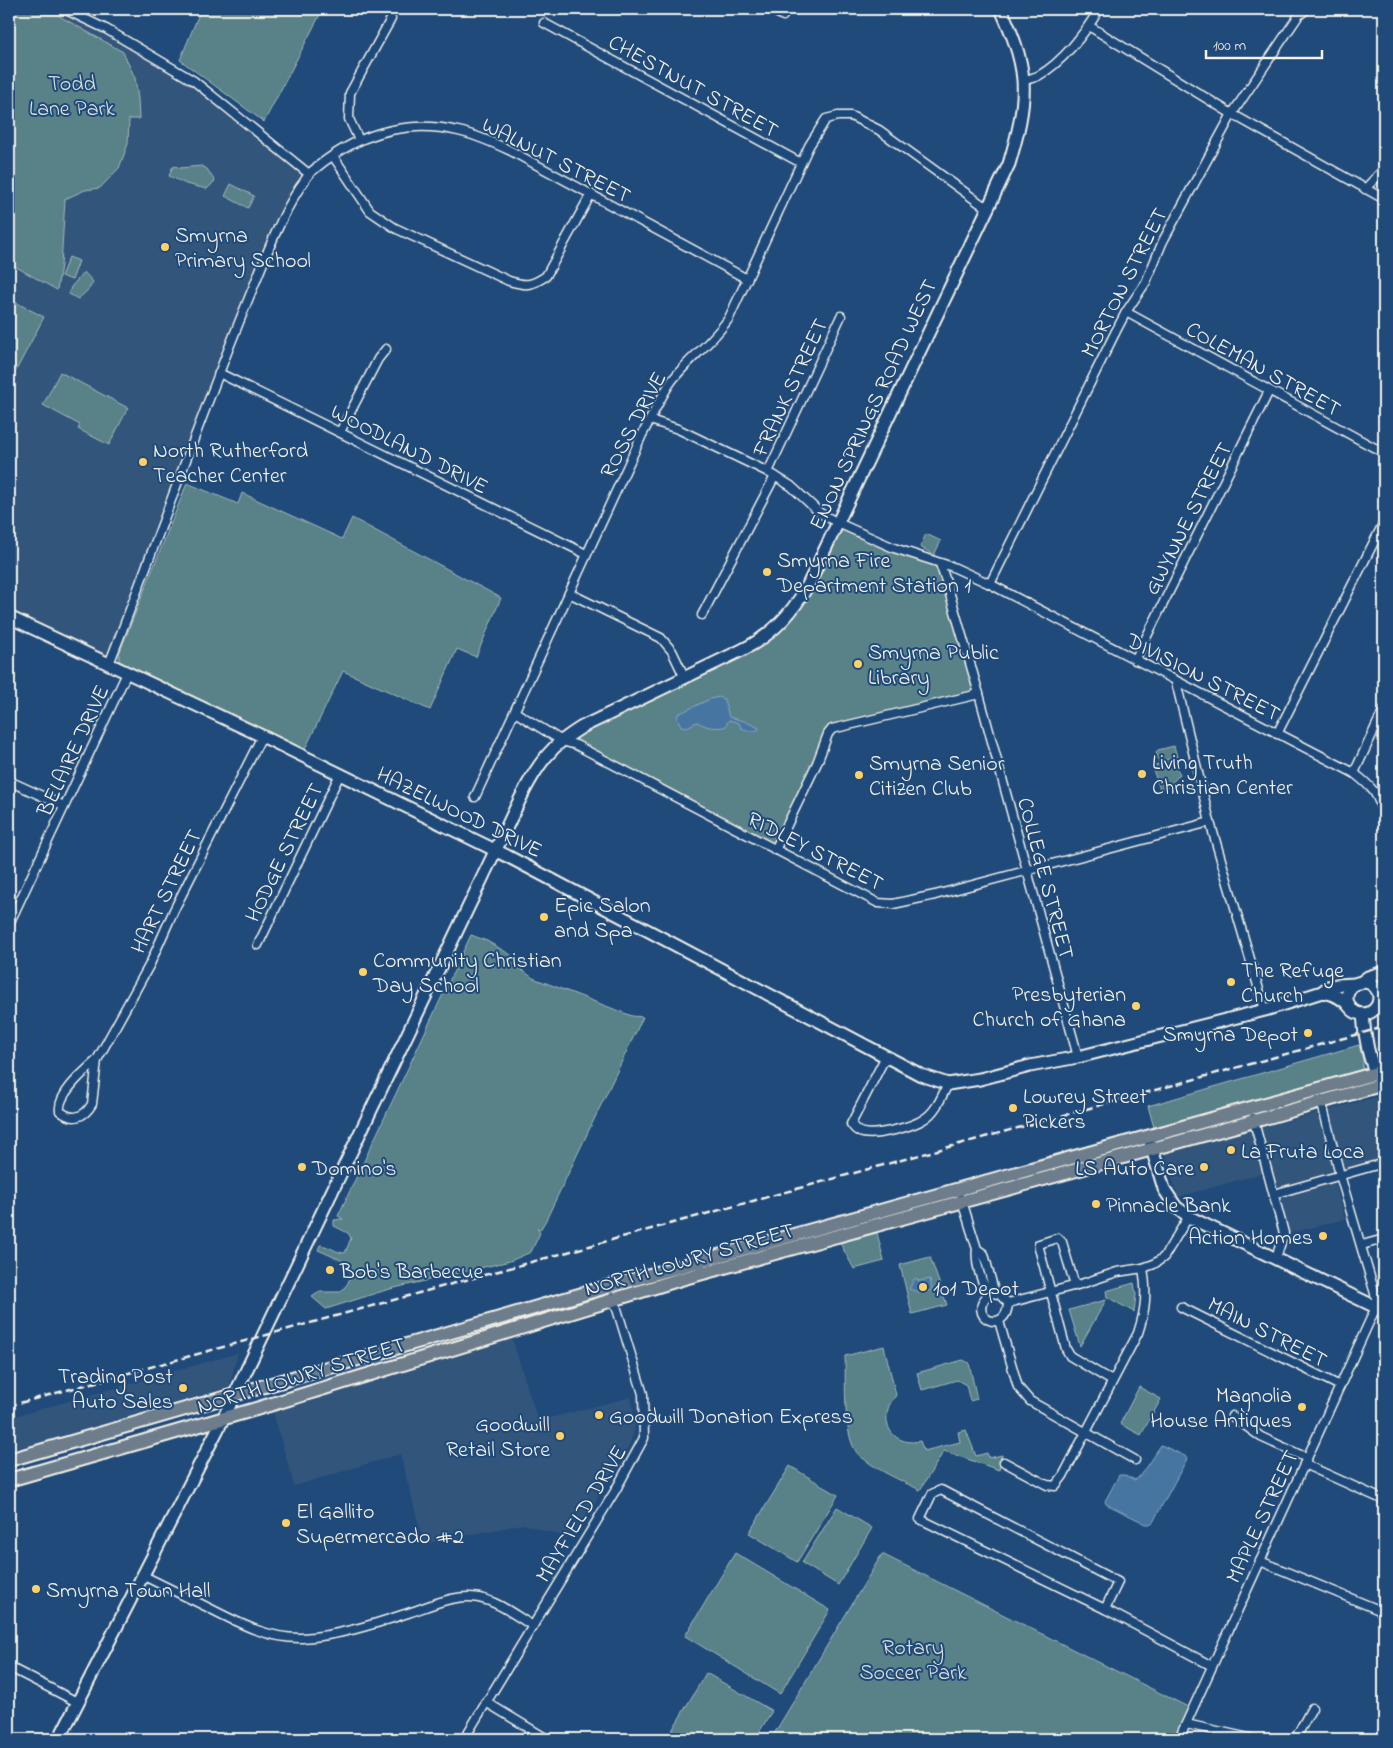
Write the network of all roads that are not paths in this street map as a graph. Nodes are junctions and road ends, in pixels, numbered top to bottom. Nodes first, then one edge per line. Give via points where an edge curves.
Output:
1 (64, 9) edge
2 (770, 9) edge
3 (1002, 9) edge
4 (1099, 9) edge
5 (1292, 9) edge
6 (1307, 9) edge
7 (1299, 15) junction
8 (783, 16) dead end
9 (391, 19) dead end
10 (544, 23) dead end
11 (1089, 26) junction
12 (1023, 81) junction
13 (1232, 114) junction
14 (359, 140) junction
15 (333, 156) junction
16 (801, 163) junction
17 (1384, 169) edge
18 (310, 174) junction
19 (1365, 189) junction
20 (591, 194) junction
21 (1384, 199) edge
22 (988, 209) junction
23 (747, 280) junction
24 (1126, 312) junction
25 (841, 316) dead end
26 (386, 350) dead end
27 (219, 372) junction
28 (1270, 391) junction
29 (650, 420) junction
30 (340, 432) junction
31 (1384, 453) edge
32 (772, 474) junction
33 (1384, 522) edge
34 (838, 523) junction
35 (586, 554) junction
36 (940, 564) junction
37 (990, 584) junction
38 (570, 592) junction
39 (702, 615) dead end
40 (9, 617) edge
41 (1135, 660) junction
42 (109, 664) junction
43 (128, 673) junction
44 (685, 678) junction
45 (1176, 682) junction
46 (979, 694) junction
47 (1384, 709) edge
48 (515, 712) junction
49 (1277, 734) junction
50 (262, 736) junction
51 (562, 741) junction
52 (1354, 773) junction
53 (340, 774) junction
54 (9, 781) edge
55 (475, 796) dead end
56 (64, 806) junction
57 (1384, 817) edge
58 (1210, 822) junction
59 (496, 850) junction
60 (775, 850) junction
61 (1027, 871) junction
62 (9, 924) edge
63 (258, 945) dead end
64 (1384, 972) edge
65 (1384, 979) edge
66 (1358, 984) junction
67 (1322, 992) junction
68 (1378, 993) junction
69 (1349, 1006) junction
70 (1265, 1010) junction
71 (1363, 1014) junction
72 (886, 1056) junction
73 (1078, 1057) junction
74 (97, 1060) junction
75 (1382, 1079) edge
76 (948, 1084) junction
77 (1320, 1096) junction
78 (1252, 1115) junction
79 (1150, 1143) junction
80 (1384, 1163) edge
81 (1340, 1175) junction
82 (1274, 1194) junction
83 (960, 1195) junction
84 (1189, 1216) junction
85 (1384, 1239) edge
86 (1362, 1245) junction
87 (1276, 1258) junction
88 (1143, 1268) junction
89 (610, 1286) junction
90 (1075, 1286) junction
91 (990, 1293) junction
92 (1051, 1293) junction
93 (614, 1300) junction
94 (1008, 1303) junction
95 (1181, 1307) dead end
96 (1380, 1309) edge
97 (998, 1321) junction
98 (1112, 1381) junction
99 (1340, 1386) junction
100 (235, 1395) junction
101 (1232, 1416) dead end
102 (223, 1419) junction
103 (1084, 1433) junction
104 (54, 1447) junction
105 (9, 1460) edge
106 (1135, 1460) dead end
107 (1305, 1461) junction
108 (1004, 1462) dead end
109 (55, 1468) junction
110 (9, 1480) edge
111 (1384, 1500) edge
112 (1260, 1561) junction
113 (144, 1576) junction
114 (1104, 1609) junction
115 (1384, 1612) edge
116 (533, 1626) junction
117 (1212, 1666) junction
118 (9, 1667) edge
119 (77, 1702) junction
120 (486, 1702) junction
121 (1312, 1708) dead end
122 (1186, 1724) junction
123 (59, 1739) edge
124 (464, 1739) edge
125 (547, 1739) edge
126 (1179, 1739) edge
127 (1254, 1739) edge
128 (1294, 1739) edge

1 - 18 street via 106,29 194,81
2 - 8 street
3 - 12 street, ENON SPRINGS ROAD WEST via 1012,34
4 - 11 street
5 - 7 street
6 - 7 street, MORTON STREET
7 - 13 street, MORTON STREET
9 - 14 street via 350,93 349,119
10 - 16 street, CHESTNUT STREET
11 - 12 street via 1058,61 1038,76
11 - 13 street
12 - 22 street, ENON SPRINGS ROAD WEST via 1015,144
13 - 19 street
13 - 24 street, MORTON STREET via 1163,241 1146,282
14 - 15 street, WALNUT STREET
14 - 20 street, WALNUT STREET via 388,130 412,127 458,130 511,151
15 - 18 street, WALNUT STREET
15 - 20 street via 370,211 395,228 508,282 523,286 534,284 546,276
16 - 22 street, ROSS DRIVE via 826,119 850,116 886,134
16 - 23 street, ROSS DRIVE
17 - 19 street
18 - 27 street, WALNUT STREET via 289,204 277,230
19 - 21 street
20 - 23 street, WALNUT STREET
22 - 34 street, ENON SPRINGS ROAD WEST
23 - 29 street, ROSS DRIVE via 720,331 673,379
24 - 28 street, COLEMAN STREET
24 - 37 street, MORTON STREET
25 - 32 street, FRANK STREET
26 - 30 street via 378,359
27 - 30 street, WOODLAND DRIVE
27 - 42 street, WALNUT STREET
28 - 31 street, COLEMAN STREET
28 - 41 street, GWYNNE STREET
29 - 32 street via 678,429
29 - 35 street, ROSS DRIVE
30 - 35 street, WOODLAND DRIVE
32 - 34 street
32 - 39 street, FRANK STREET
33 - 49 street
34 - 36 street
34 - 44 street, ENON SPRINGS ROAD WEST via 802,596 779,625 751,646
35 - 38 street, ROSS DRIVE
36 - 37 street
36 - 46 street, COLLEGE STREET
37 - 41 street, DIVISION STREET
38 - 44 street via 661,638 672,651
38 - 48 street, ROSS DRIVE
40 - 42 street, HAZELWOOD DRIVE
41 - 45 street, DIVISION STREET
42 - 43 street, HAZELWOOD DRIVE
43 - 50 street, HAZELWOOD DRIVE
43 - 56 street, BELAIRE DRIVE
44 - 51 street, ENON SPRINGS ROAD WEST via 582,727
45 - 49 street, DIVISION STREET
45 - 58 street
46 - 60 street via 830,731
46 - 61 street, COLLEGE STREET
47 - 52 street
48 - 51 street, RIDLEY STREET
48 - 55 street, ROSS DRIVE
49 - 52 street, DIVISION STREET
50 - 53 street, HAZELWOOD DRIVE
50 - 74 street, HART STREET via 150,964
51 - 59 street, ENON SPRINGS ROAD WEST via 540,765
51 - 60 street, RIDLEY STREET via 576,745
52 - 57 street, DIVISION STREET via 1371,786
53 - 59 street, HAZELWOOD DRIVE
53 - 63 street, HODGE STREET
54 - 56 street
56 - 62 street, BELAIRE DRIVE
58 - 61 street, RIDLEY STREET
58 - 70 street
59 - 72 street, HAZELWOOD DRIVE
59 - 100 street, ENON SPRINGS ROAD WEST
60 - 61 street, RIDLEY STREET via 878,903 893,904
61 - 73 street, COLLEGE STREET
64 - 66 street via 1368,976
65 - 68 street
66 - 67 street, HAZELWOOD DRIVE via 1336,985
66 - 68 street via 1369,984
66 - 69 street via 1348,994
67 - 69 street via 1345,1001
67 - 70 street, HAZELWOOD DRIVE
68 - 71 street via 1374,1009
69 - 71 street
70 - 73 street, HAZELWOOD DRIVE
71 - 75 street via 1365,1032
72 - 76 street, HAZELWOOD DRIVE via 921,1075
72 - 76 street via 851,1124 855,1130 872,1133 910,1126 925,1119
73 - 76 street, HAZELWOOD DRIVE
74 - 74 street, HART STREET via 94,1095 89,1110 74,1118 64,1114 59,1106 65,1094
75 - 77 main road
77 - 78 main road
77 - 81 street
78 - 79 main road
78 - 82 street
79 - 83 main road
79 - 84 street via 1164,1189 1176,1207
80 - 81 street
81 - 82 street
81 - 86 street
82 - 87 street via 1284,1233
83 - 89 main road
83 - 91 street via 977,1249 976,1257 985,1289
83 - 93 main road, NORTH LOWRY STREET
84 - 87 street
84 - 88 street via 1164,1257
85 - 86 street
86 - 96 street
87 - 96 street
88 - 90 street via 1116,1272
88 - 98 street via 1145,1312 1138,1333
89 - 93 street, MAYFIELD DRIVE
89 - 100 main road
90 - 92 street
90 - 92 street via 1058,1238 1039,1244
91 - 94 street via 999,1294
91 - 97 street via 981,1306 981,1312 991,1321
92 - 94 street
92 - 98 street via 1070,1356
93 - 102 main road, NORTH LOWRY STREET
93 - 116 street, MAYFIELD DRIVE via 643,1394 644,1438
94 - 97 street via 1005,1316
95 - 99 street, MAIN STREET
96 - 99 street, MAPLE STREET
97 - 103 street via 1018,1388 1030,1402
98 - 103 street
99 - 107 street, MAPLE STREET
100 - 102 street, ENON SPRINGS ROAD WEST
100 - 104 main road
101 - 107 street
102 - 109 main road, NORTH LOWRY STREET
102 - 113 street, ENON SPRINGS ROAD WEST
103 - 106 street
103 - 108 street via 1055,1486 1047,1486
104 - 105 main road
104 - 109 main road
107 - 111 street
107 - 112 street, MAPLE STREET
109 - 110 main road, NORTH LOWRY STREET
112 - 115 street
112 - 117 street, MAPLE STREET
113 - 116 street via 256,1631 280,1636 301,1638 336,1633 457,1598 487,1601
113 - 119 street, ENON SPRINGS ROAD WEST
114 - 114 street via 920,1519 932,1494 941,1490 1118,1582
114 - 117 street
116 - 120 street, MAYFIELD DRIVE
117 - 122 street, MAPLE STREET
118 - 119 street
119 - 123 street, ENON SPRINGS ROAD WEST
120 - 124 street, MAYFIELD DRIVE
120 - 125 street
121 - 128 street
122 - 126 street, MAPLE STREET
122 - 127 street

